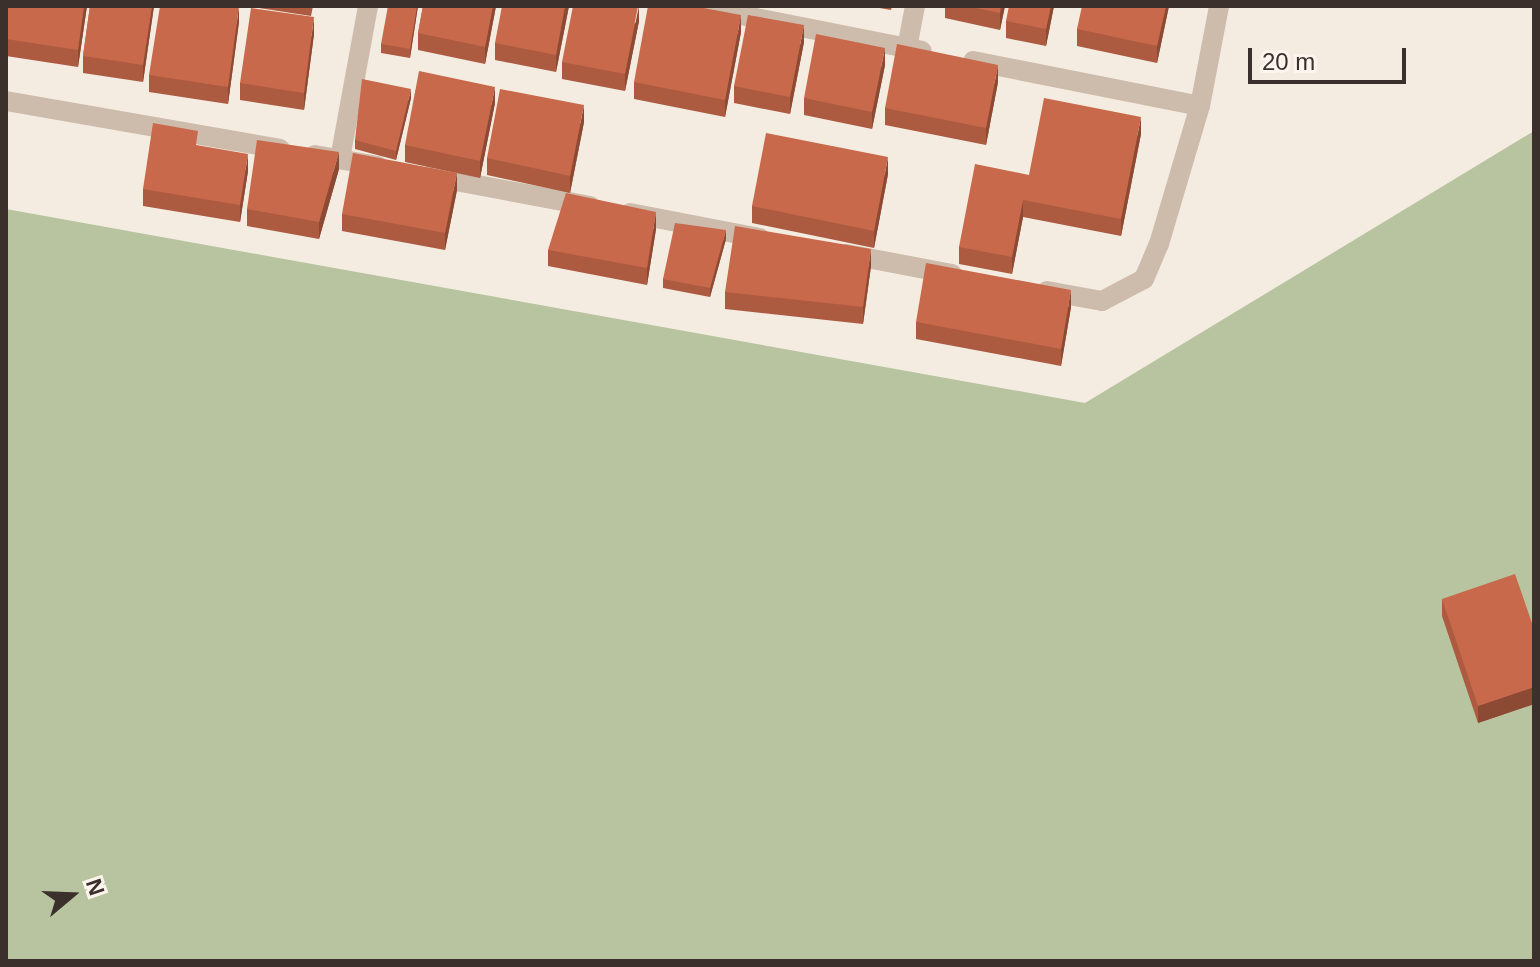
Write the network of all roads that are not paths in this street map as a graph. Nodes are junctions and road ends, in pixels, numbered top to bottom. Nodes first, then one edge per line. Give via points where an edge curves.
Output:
1 (368, 6) edge
2 (695, 6) edge
3 (915, 6) edge
4 (1219, 6) edge
5 (907, 48) junction
6 (6, 101) edge
7 (1200, 106) junction
8 (340, 159) junction
9 (776, 241) edge
10 (822, 249) edge
11 (978, 278) edge
12 (1024, 287) edge

1 - 8 street
2 - 5 street
3 - 5 street
4 - 7 street
5 - 7 street
6 - 8 street
7 - 12 street via 1144,279 1102,301
8 - 9 street
10 - 11 street

